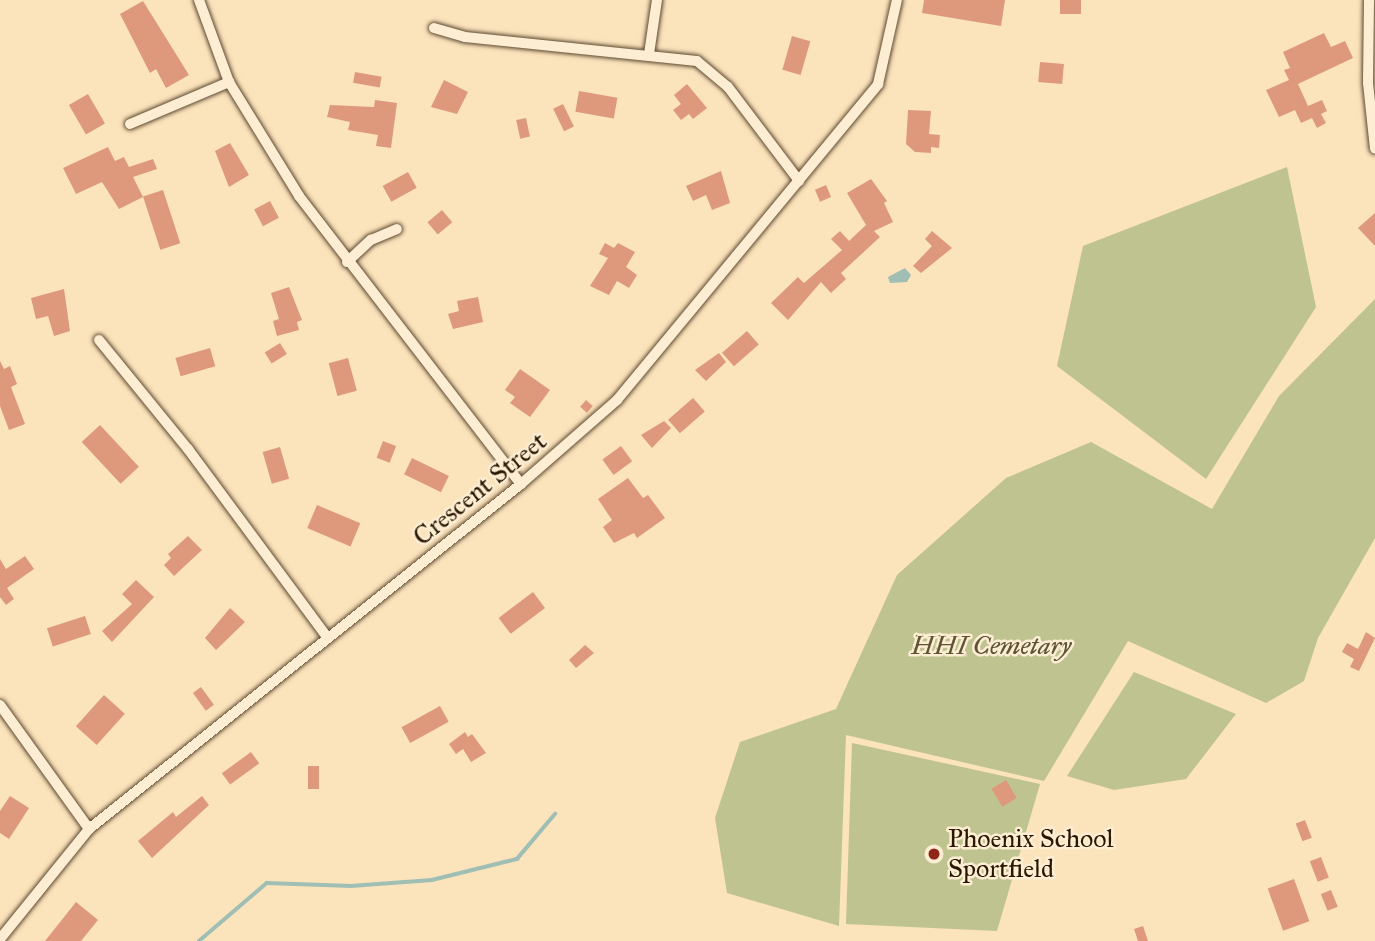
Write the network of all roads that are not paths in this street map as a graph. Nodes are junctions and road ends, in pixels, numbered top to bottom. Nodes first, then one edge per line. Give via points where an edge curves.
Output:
1 (199, 0) edge
2 (657, 0) edge
3 (897, 0) edge
4 (1369, 0) edge
5 (434, 28) dead end
6 (649, 54) junction
7 (229, 82) junction
8 (130, 124) dead end
9 (1375, 149) edge
10 (799, 181) junction
11 (397, 229) dead end
12 (347, 262) junction
13 (99, 341) dead end
14 (521, 484) junction
15 (328, 638) junction
16 (0, 705) edge
17 (89, 829) junction
18 (0, 939) edge

1 - 7 street
2 - 6 street
3 - 10 street, Crescent Street via 878,84
4 - 9 street via 1368,83
5 - 6 street via 465,37
6 - 10 street via 697,61 714,72
7 - 8 street
7 - 12 street via 299,196
10 - 14 street, Crescent Street via 644,370
11 - 12 street via 371,240
12 - 14 street
13 - 15 street via 188,449
14 - 15 street, Crescent Street
15 - 17 street, Crescent Street
16 - 17 street
17 - 18 street, Crescent Street

